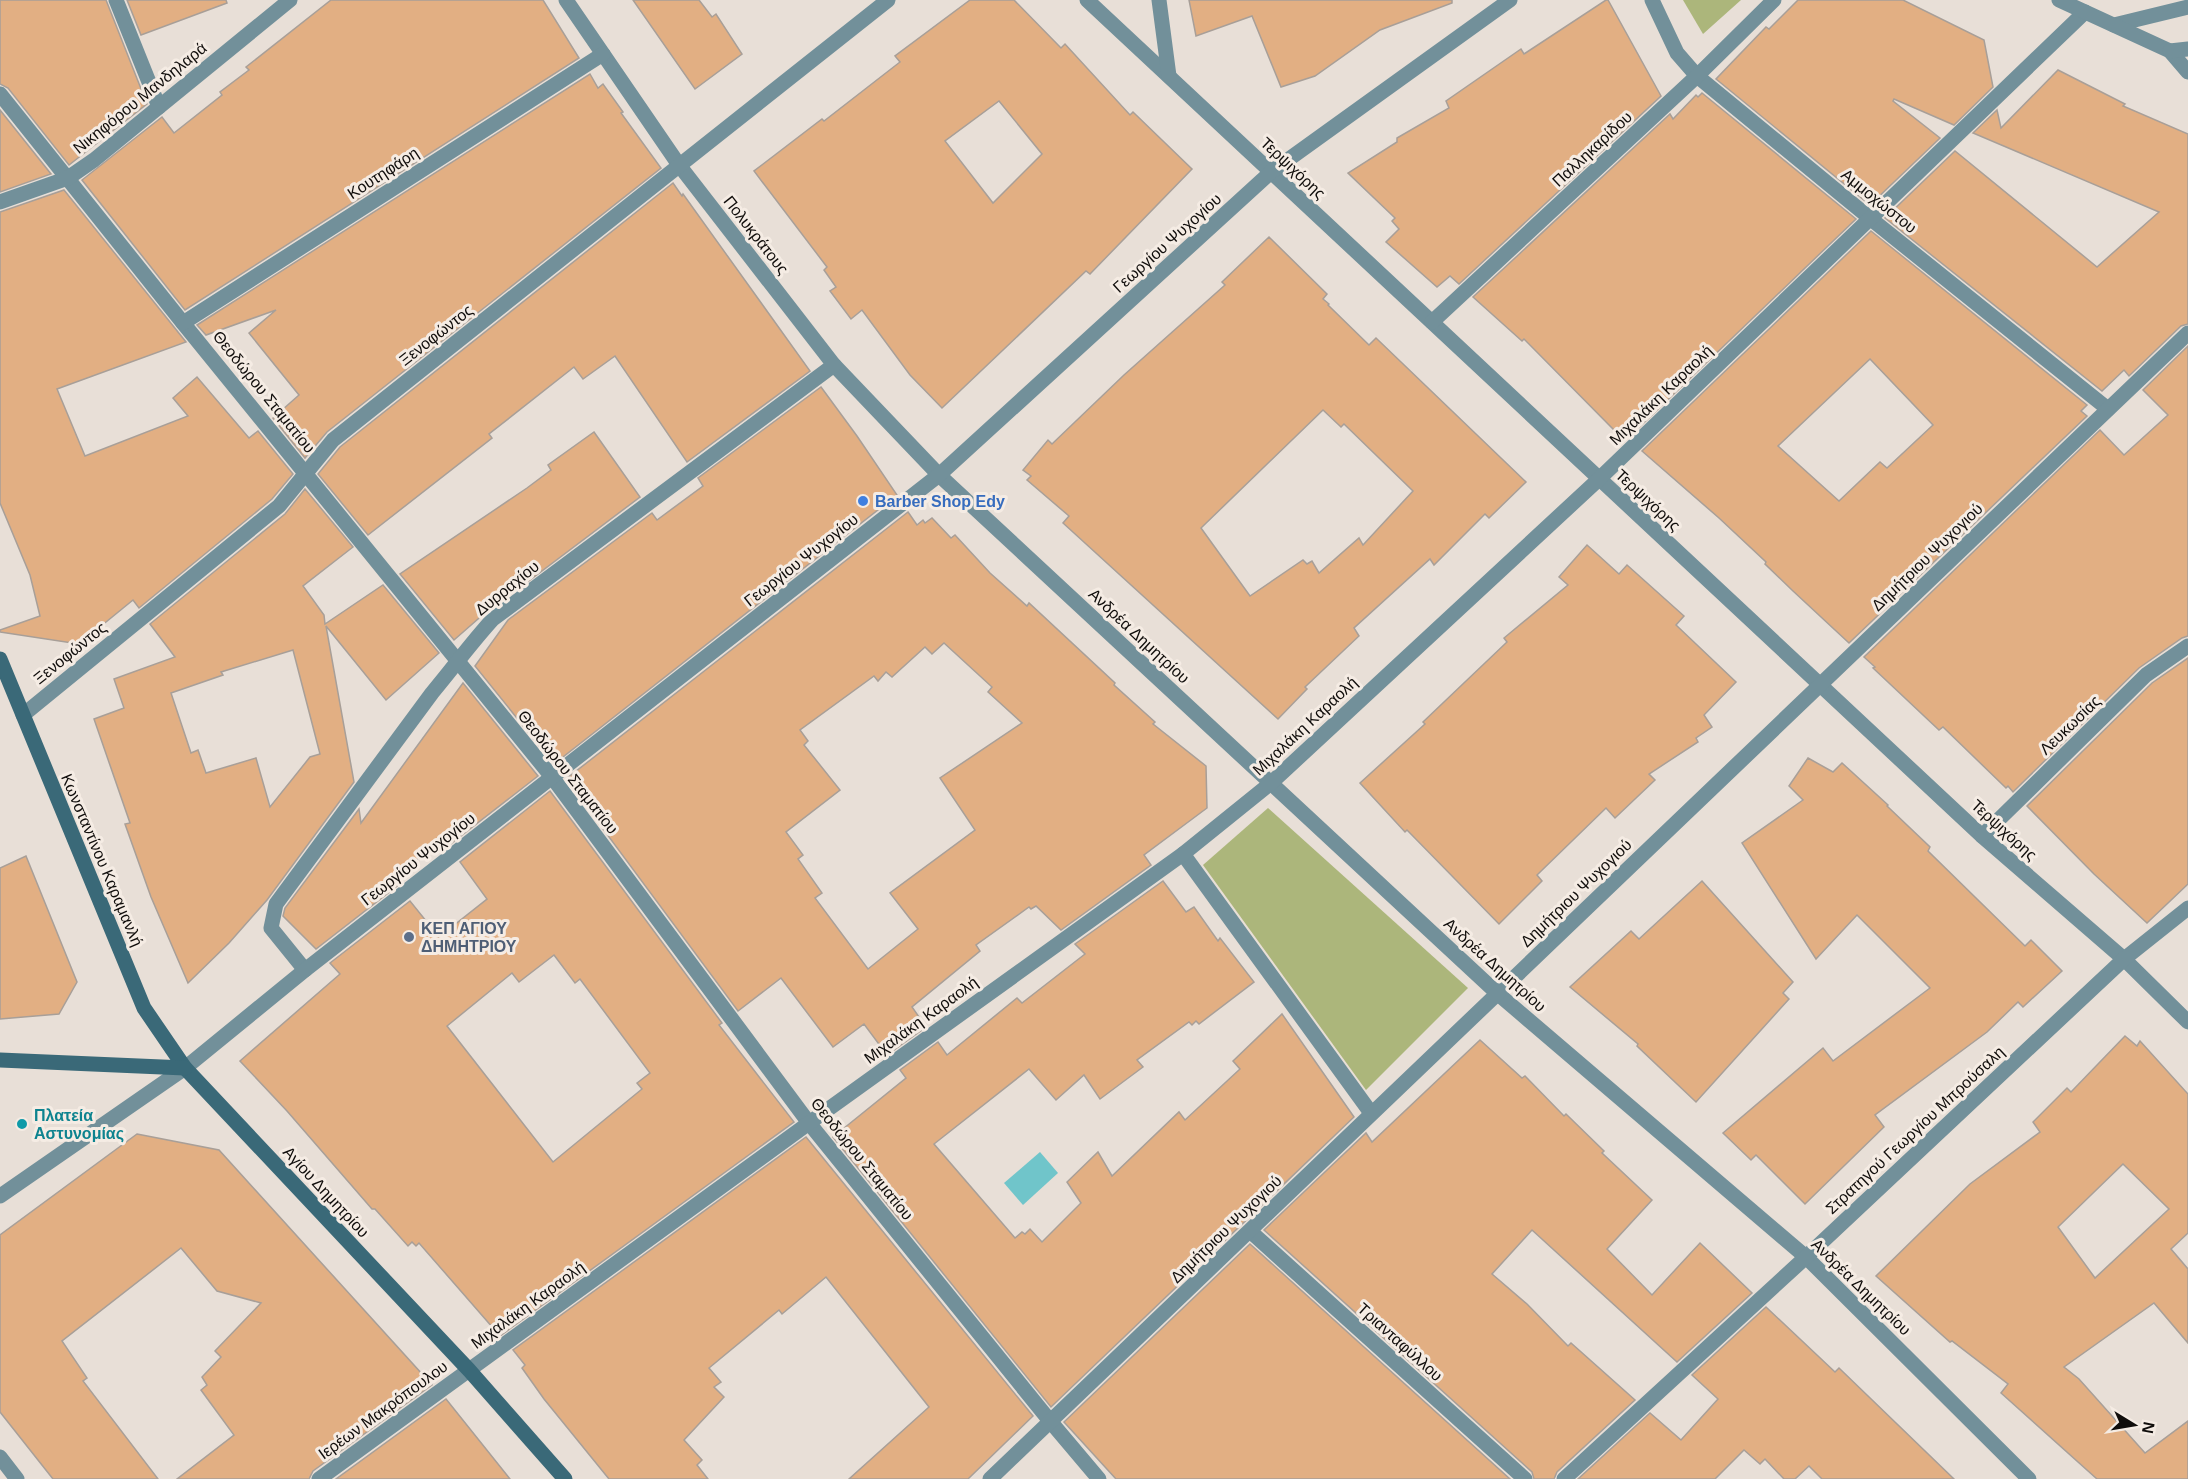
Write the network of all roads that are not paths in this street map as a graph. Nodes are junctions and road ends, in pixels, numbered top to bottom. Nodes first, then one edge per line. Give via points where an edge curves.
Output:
1 (116, 0) edge
2 (290, 0) edge
3 (566, 0) edge
4 (888, 0) edge
5 (1087, 0) edge
6 (1159, 0) edge
7 (1510, 0) edge
8 (1652, 0) edge
9 (1774, 0) edge
10 (2059, 0) edge
11 (2188, 7) edge
12 (2085, 12) junction
13 (2114, 25) junction
14 (2188, 49) edge
15 (2170, 51) junction
16 (603, 54) junction
17 (2188, 72) edge
18 (1697, 75) junction
19 (1169, 76) junction
20 (0, 94) edge
21 (159, 107) junction
22 (679, 165) junction
23 (1271, 172) junction
24 (68, 178) junction
25 (0, 202) edge
26 (1871, 219) junction
27 (183, 322) junction
28 (1432, 322) junction
29 (2188, 333) edge
30 (834, 365) junction
31 (2108, 409) junction
32 (306, 473) junction
33 (939, 475) junction
34 (1599, 479) junction
35 (2188, 646) edge
36 (0, 659) edge
37 (458, 663) junction
38 (1820, 684) junction
39 (23, 715) junction
40 (552, 777) junction
41 (1271, 783) junction
42 (1982, 836) junction
43 (1183, 854) junction
44 (2188, 908) edge
45 (2124, 959) junction
46 (305, 970) junction
47 (1497, 993) junction
48 (2188, 1022) edge
49 (0, 1060) edge
50 (185, 1068) junction
51 (1371, 1113) junction
52 (809, 1123) junction
53 (0, 1196) edge
54 (1251, 1232) junction
55 (1806, 1257) junction
56 (469, 1370) junction
57 (1050, 1421) junction
58 (0, 1457) edge
59 (17, 1479) edge
60 (319, 1479) edge
61 (565, 1479) edge
62 (990, 1479) edge
63 (1099, 1479) edge
64 (1525, 1479) edge
65 (1564, 1479) edge
66 (2029, 1479) edge

1 - 21 street
2 - 21 street, Νικηφόρου Μανδηλαρά
3 - 16 street, Πολυκράτους
4 - 22 street, Ξενοφώντος
5 - 19 street, Τερψιχόρης
6 - 19 street
7 - 23 street, Γεωργίου Ψυχογίου
8 - 18 street, Αμμοχώστου via 1677,53
9 - 18 street, Παλληκαρίδου
10 - 12 street
11 - 13 street
12 - 13 street
12 - 26 street, Μιχαλάκη Καραολή
13 - 15 street
14 - 15 street
15 - 17 street
16 - 22 street, Πολυκράτους
16 - 27 street, Κουτηφάρη
18 - 26 street, Αμμοχώστου
18 - 28 street, Παλληκαρίδου
19 - 23 street, Τερψιχόρης
20 - 24 street, Θεοδώρου Σταματίου
21 - 24 street, Νικηφόρου Μανδηλαρά
22 - 30 street, Πολυκράτους
22 - 32 street, Ξενοφώντος via 333,440
23 - 28 street, Τερψιχόρης
23 - 33 street, Γεωργίου Ψυχογίου
24 - 25 street, Νικηφόρου Μανδηλαρά
24 - 27 street, Θεοδώρου Σταματίου
26 - 31 street, Αμμοχώστου
26 - 34 street, Μιχαλάκη Καραολή
27 - 32 street, Θεοδώρου Σταματίου
28 - 34 street, Τερψιχόρης
29 - 31 street, Δημήτριου Ψυχογιού
30 - 33 street, Πολυκράτους
30 - 37 street, Δυρραχίου via 493,619
31 - 38 street, Δημήτριου Ψυχογιού
32 - 37 street, Θεοδώρου Σταματίου
32 - 39 street, Ξενοφώντος via 279,506
33 - 40 street, Γεωργίου Ψυχογίου
33 - 41 street, Ανδρέα Δημητρίου
34 - 38 street, Τερψιχόρης
34 - 41 street, Μιχαλάκη Καραολή
35 - 42 street, Λευκωσίας via 2146,675
36 - 39 main road, Κωνσταντίνου Καραμανλή
37 - 40 street, Θεοδώρου Σταματίου
37 - 46 street, Δυρραχίου via 276,904 271,928
38 - 42 street, Τερψιχόρης
38 - 47 street, Δημήτριου Ψυχογιού
39 - 50 main road, Κωνσταντίνου Καραμανλή via 144,1008
40 - 46 street, Γεωργίου Ψυχογίου
40 - 52 street, Θεοδώρου Σταματίου
41 - 43 street, Μιχαλάκη Καραολή
41 - 47 street, Ανδρέα Δημητρίου
42 - 45 street, Τερψιχόρης
43 - 51 street
43 - 52 street, Μιχαλάκη Καραολή
44 - 45 street, Στρατηγού Γεωργίου Μπρούσαλη
45 - 48 street, Τερψιχόρης
45 - 55 street, Στρατηγού Γεωργίου Μπρούσαλη
46 - 50 street, Γεωργίου Ψυχογίου
47 - 51 street, Δημήτριου Ψυχογιού
47 - 55 street, Ανδρέα Δημητρίου
49 - 50 main road
50 - 53 street, Γεωργίου Ψυχογίου
50 - 56 main road, Αγίου Δημητρίου
51 - 54 street, Δημήτριου Ψυχογιού
52 - 56 street, Μιχαλάκη Καραολή
52 - 57 street, Θεοδώρου Σταματίου
54 - 57 street, Δημήτριου Ψυχογιού
54 - 64 street, Τριανταφύλλου
55 - 65 street, Στρατηγού Γεωργίου Μπρούσαλη
55 - 66 street, Ανδρέα Δημητρίου
56 - 60 street, Ιερέων Μακρόπουλου
56 - 61 main road, Αγίου Δημητρίου
57 - 62 street, Δημήτριου Ψυχογιού
57 - 63 street, Θεοδώρου Σταματίου
58 - 59 street

